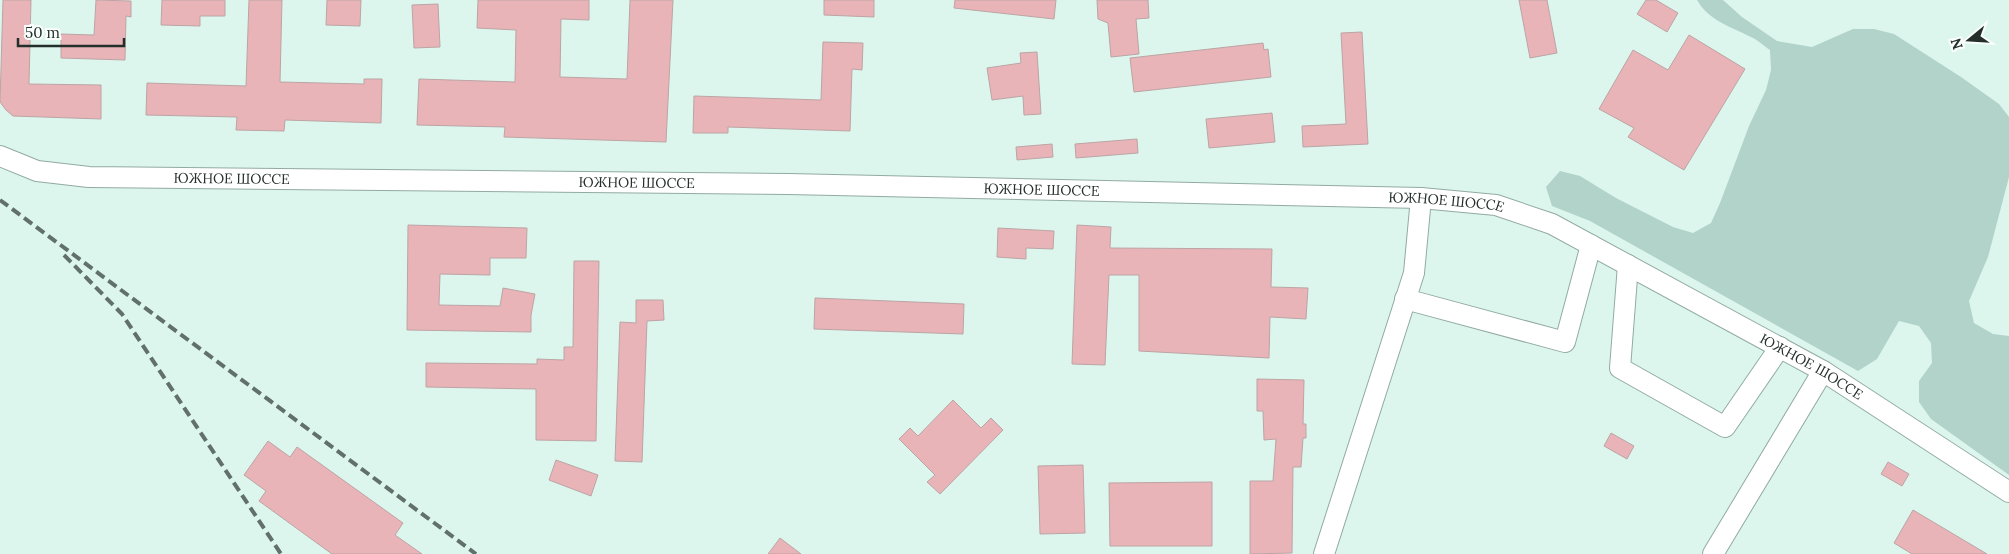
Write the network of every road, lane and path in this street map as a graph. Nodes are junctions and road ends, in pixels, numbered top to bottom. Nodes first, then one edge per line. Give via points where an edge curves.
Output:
1 (0, 156) edge
2 (1421, 198) junction
3 (1592, 245) junction
4 (1628, 265) junction
5 (1405, 299) junction
6 (1780, 348) junction
7 (1824, 371) junction
8 (2009, 492) edge
9 (1324, 554) edge
10 (1713, 554) edge

1 - 2 street, ЮЖНОЕ ШОССЕ via 37,171 89,177 798,184
2 - 3 street, ЮЖНОЕ ШОССЕ via 1496,205 1552,224
2 - 5 street via 1414,273
3 - 4 street, ЮЖНОЕ ШОССЕ
3 - 5 street via 1565,342
4 - 6 street, ЮЖНОЕ ШОССЕ
4 - 6 street via 1620,368 1726,427
5 - 9 street
6 - 7 street, ЮЖНОЕ ШОССЕ
7 - 8 street, ЮЖНОЕ ШОССЕ
7 - 10 street

